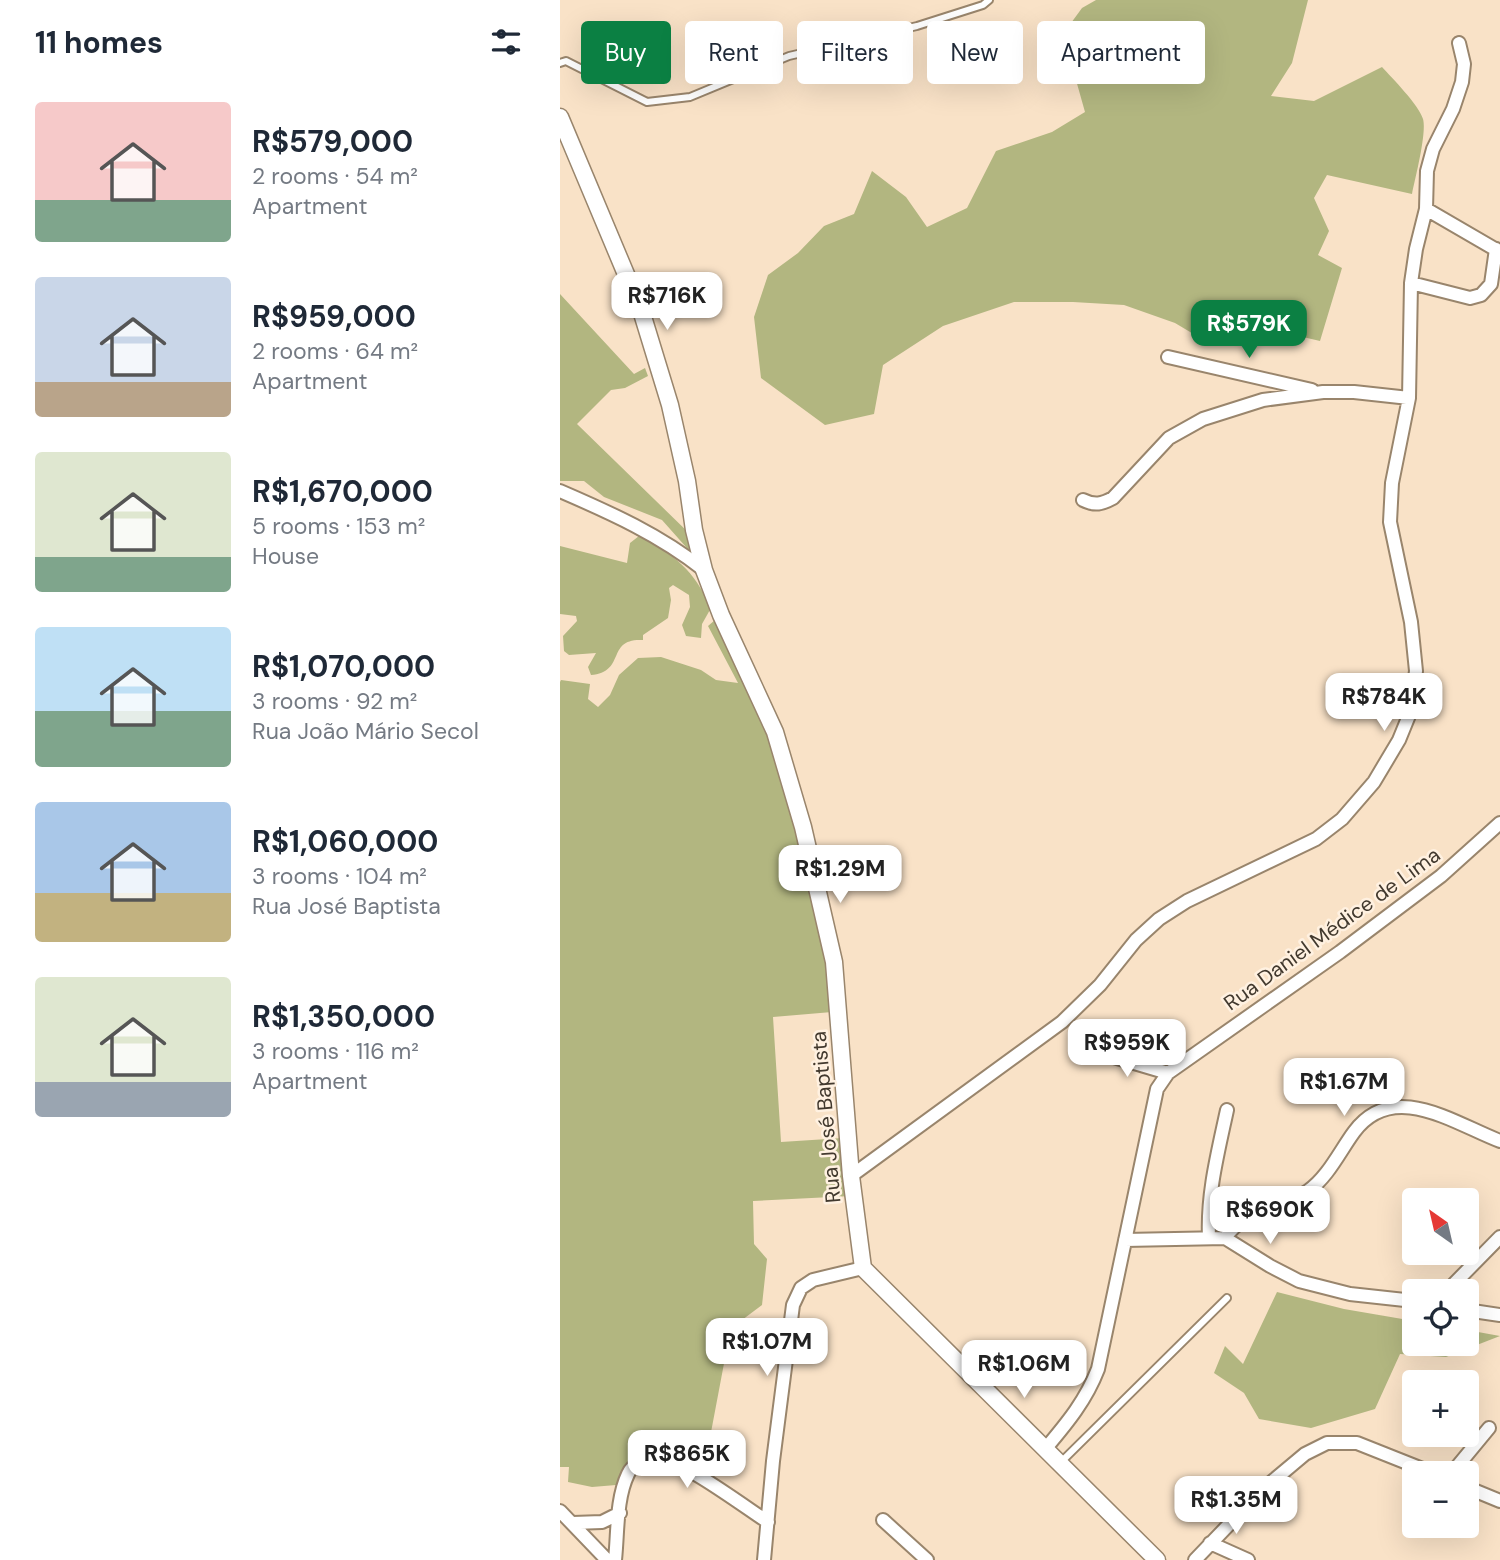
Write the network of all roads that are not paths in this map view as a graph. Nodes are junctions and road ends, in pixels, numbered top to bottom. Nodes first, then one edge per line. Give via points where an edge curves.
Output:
1 (989, 0) edge
2 (1459, 43) dead end
3 (560, 63) edge
4 (560, 117) edge
5 (1426, 209) junction
6 (1498, 251) edge
7 (1411, 283) junction
8 (1168, 357) dead end
9 (1323, 392) junction
10 (1409, 398) junction
11 (560, 491) edge
12 (1083, 500) dead end
13 (704, 570) junction
14 (1500, 823) edge
15 (1097, 1052) dead end
16 (1168, 1073) junction
17 (1227, 1110) dead end
18 (1500, 1141) edge
19 (850, 1176) junction
20 (1209, 1237) junction
21 (1500, 1237) edge
22 (1224, 1238) junction
23 (1125, 1240) junction
24 (863, 1268) junction
25 (1459, 1279) edge
26 (1227, 1297) dead end
27 (1402, 1300) edge
28 (1479, 1312) edge
29 (1500, 1315) edge
30 (1489, 1428) dead end
31 (1046, 1448) junction
32 (1402, 1461) edge
33 (1462, 1461) edge
34 (1061, 1462) junction
35 (1479, 1492) edge
36 (1500, 1501) edge
37 (560, 1511) edge
38 (620, 1513) junction
39 (883, 1520) dead end
40 (768, 1522) junction
41 (573, 1523) junction
42 (1210, 1543) junction
43 (607, 1560) edge
44 (615, 1560) edge
45 (764, 1560) edge
46 (928, 1560) edge
47 (1157, 1560) edge
48 (1195, 1560) edge
49 (1248, 1560) edge

1 - 3 lane via 917,26 789,56 690,97 647,102 566,61
2 - 5 street via 1462,82 1433,149
4 - 13 street, Rua José Baptista via 641,310 670,405
5 - 6 street
5 - 7 street
6 - 7 street via 1490,284 1481,295 1470,298
7 - 10 street
8 - 9 street
9 - 10 street
9 - 12 street via 1263,400 1203,419 1169,438 1113,498 1101,504
10 - 19 street via 1392,484 1390,522 1416,671 1410,713 1374,782 1342,819 1316,839 1159,919 1062,1023
11 - 13 street via 649,533
13 - 19 street, Rua José Baptista via 775,732 803,827 834,962
14 - 16 street, Rua Daniel Médice de Lima via 1441,876
15 - 16 street
16 - 23 street via 1157,1089
17 - 20 street via 1212,1184
18 - 22 street via 1432,1111 1411,1106 1384,1110 1356,1129 1308,1191 1240,1221
19 - 24 street, Rua José Baptista
20 - 22 street
20 - 23 street
21 - 25 street
22 - 27 street via 1299,1281 1350,1294
23 - 31 street via 1090,1392
24 - 31 street
24 - 40 street via 813,1280 801,1288 793,1304
26 - 34 lane
28 - 29 street
30 - 33 street
31 - 34 street
32 - 42 street via 1357,1443 1327,1443 1305,1454 1262,1490
34 - 47 street
35 - 36 street
37 - 41 street
38 - 40 street via 629,1471 642,1460 659,1458 677,1464
38 - 41 street via 602,1521
38 - 44 street
39 - 46 street
40 - 45 street
41 - 43 street
42 - 48 street
42 - 49 street

